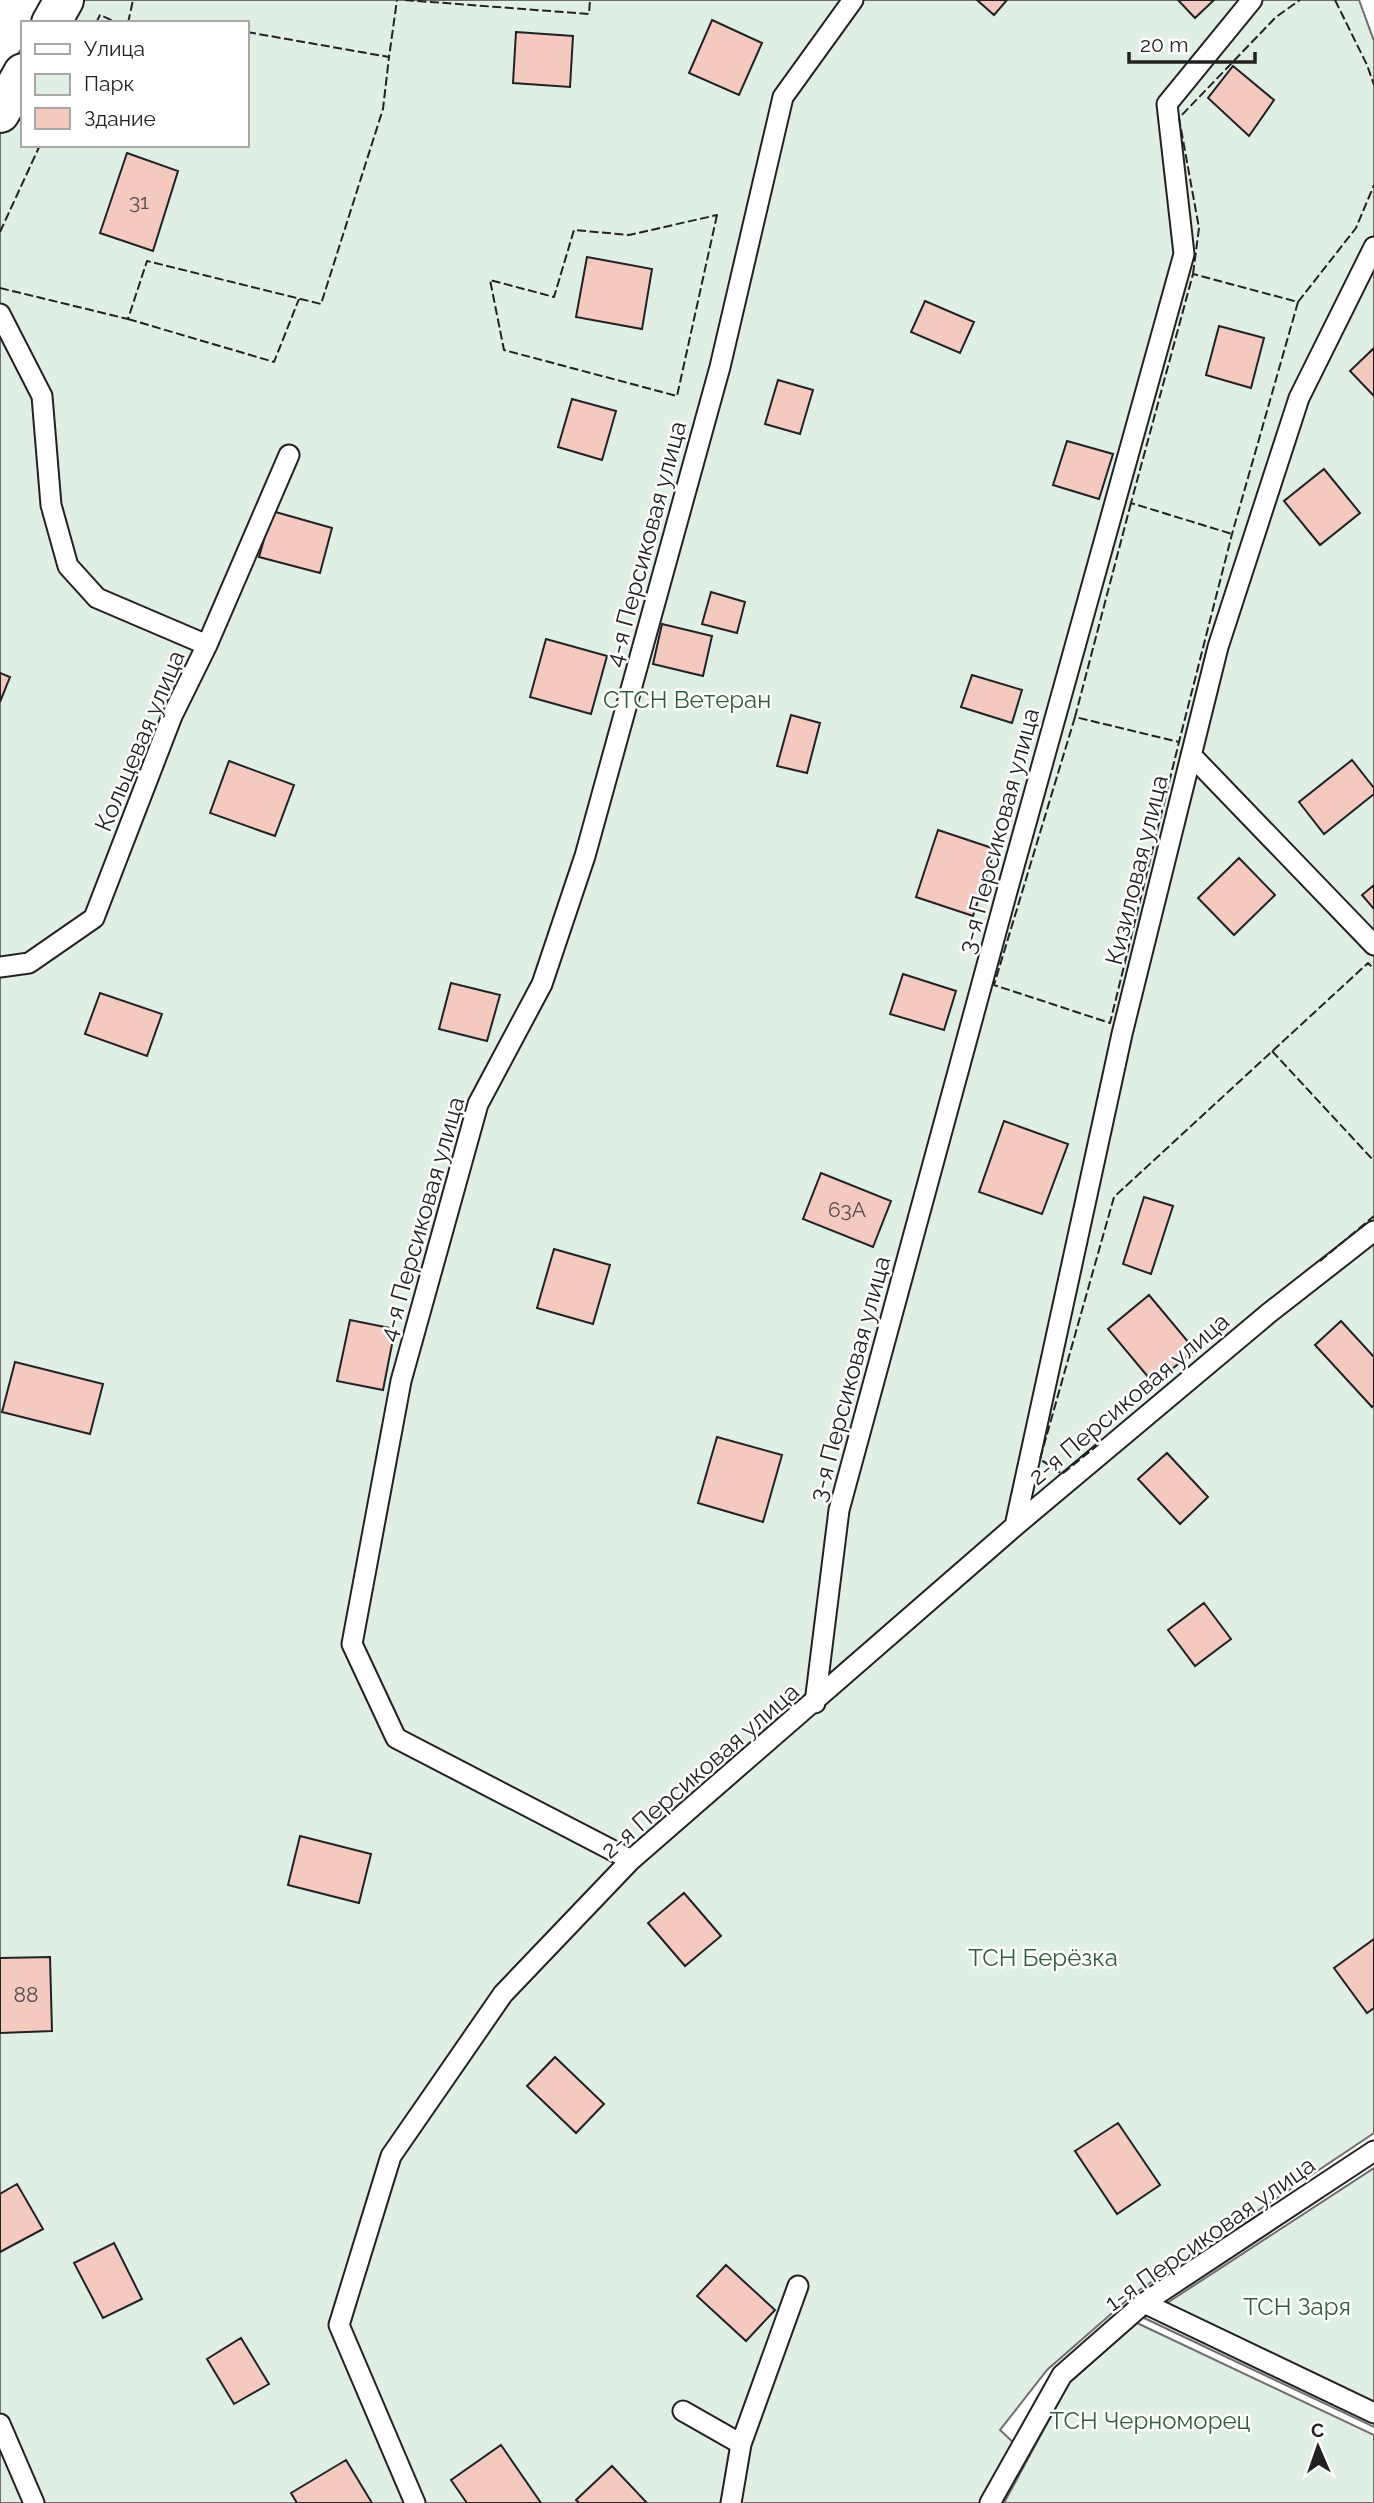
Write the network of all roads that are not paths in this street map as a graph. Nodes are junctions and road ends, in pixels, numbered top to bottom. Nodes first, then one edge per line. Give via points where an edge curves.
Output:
1 (64, 0) edge
2 (853, 0) edge
3 (1252, 0) edge
4 (52, 21) edge
5 (21, 76) edge
6 (0, 113) edge
7 (1374, 247) edge
8 (0, 314) edge
9 (289, 455) dead end
10 (207, 645) junction
11 (1191, 755) junction
12 (1374, 945) edge
13 (0, 967) edge
14 (1374, 1231) edge
15 (1015, 1527) junction
16 (815, 1703) junction
17 (631, 1860) junction
18 (1374, 2151) edge
19 (798, 2286) dead end
20 (1144, 2303) junction
21 (683, 2411) dead end
22 (1374, 2413) edge
23 (0, 2424) edge
24 (741, 2445) junction
25 (34, 2503) edge
26 (415, 2503) edge
27 (731, 2503) edge
28 (990, 2503) edge

1 - 4 main road
2 - 17 lane, 4-я Персиковая улица via 783,97 720,367 585,856 542,984 474,1117 401,1381 352,1644 396,1738
3 - 16 lane, 3-я Персиковая улица via 1167,104 1184,254 839,1510
5 - 6 main road
7 - 11 lane, Кизиловая улица via 1299,398 1218,647
8 - 10 lane, Кольцевая улица via 42,396 51,505 68,566 97,598
9 - 10 lane
10 - 13 lane, Кольцевая улица via 172,716 94,918 29,963
11 - 12 lane
11 - 15 lane, Кизиловая улица via 1122,1034
14 - 15 lane, 2-я Персиковая улица via 1258,1322
15 - 16 lane, 2-я Персиковая улица
16 - 17 lane, 2-я Персиковая улица
17 - 26 lane, 2-я Персиковая улица via 503,1994 391,2156 339,2325
18 - 20 lane, 1-я Персиковая улица
19 - 24 lane
20 - 22 lane
20 - 28 lane, 1-я Персиковая улица via 1062,2375
21 - 24 lane
23 - 25 lane
24 - 27 lane

